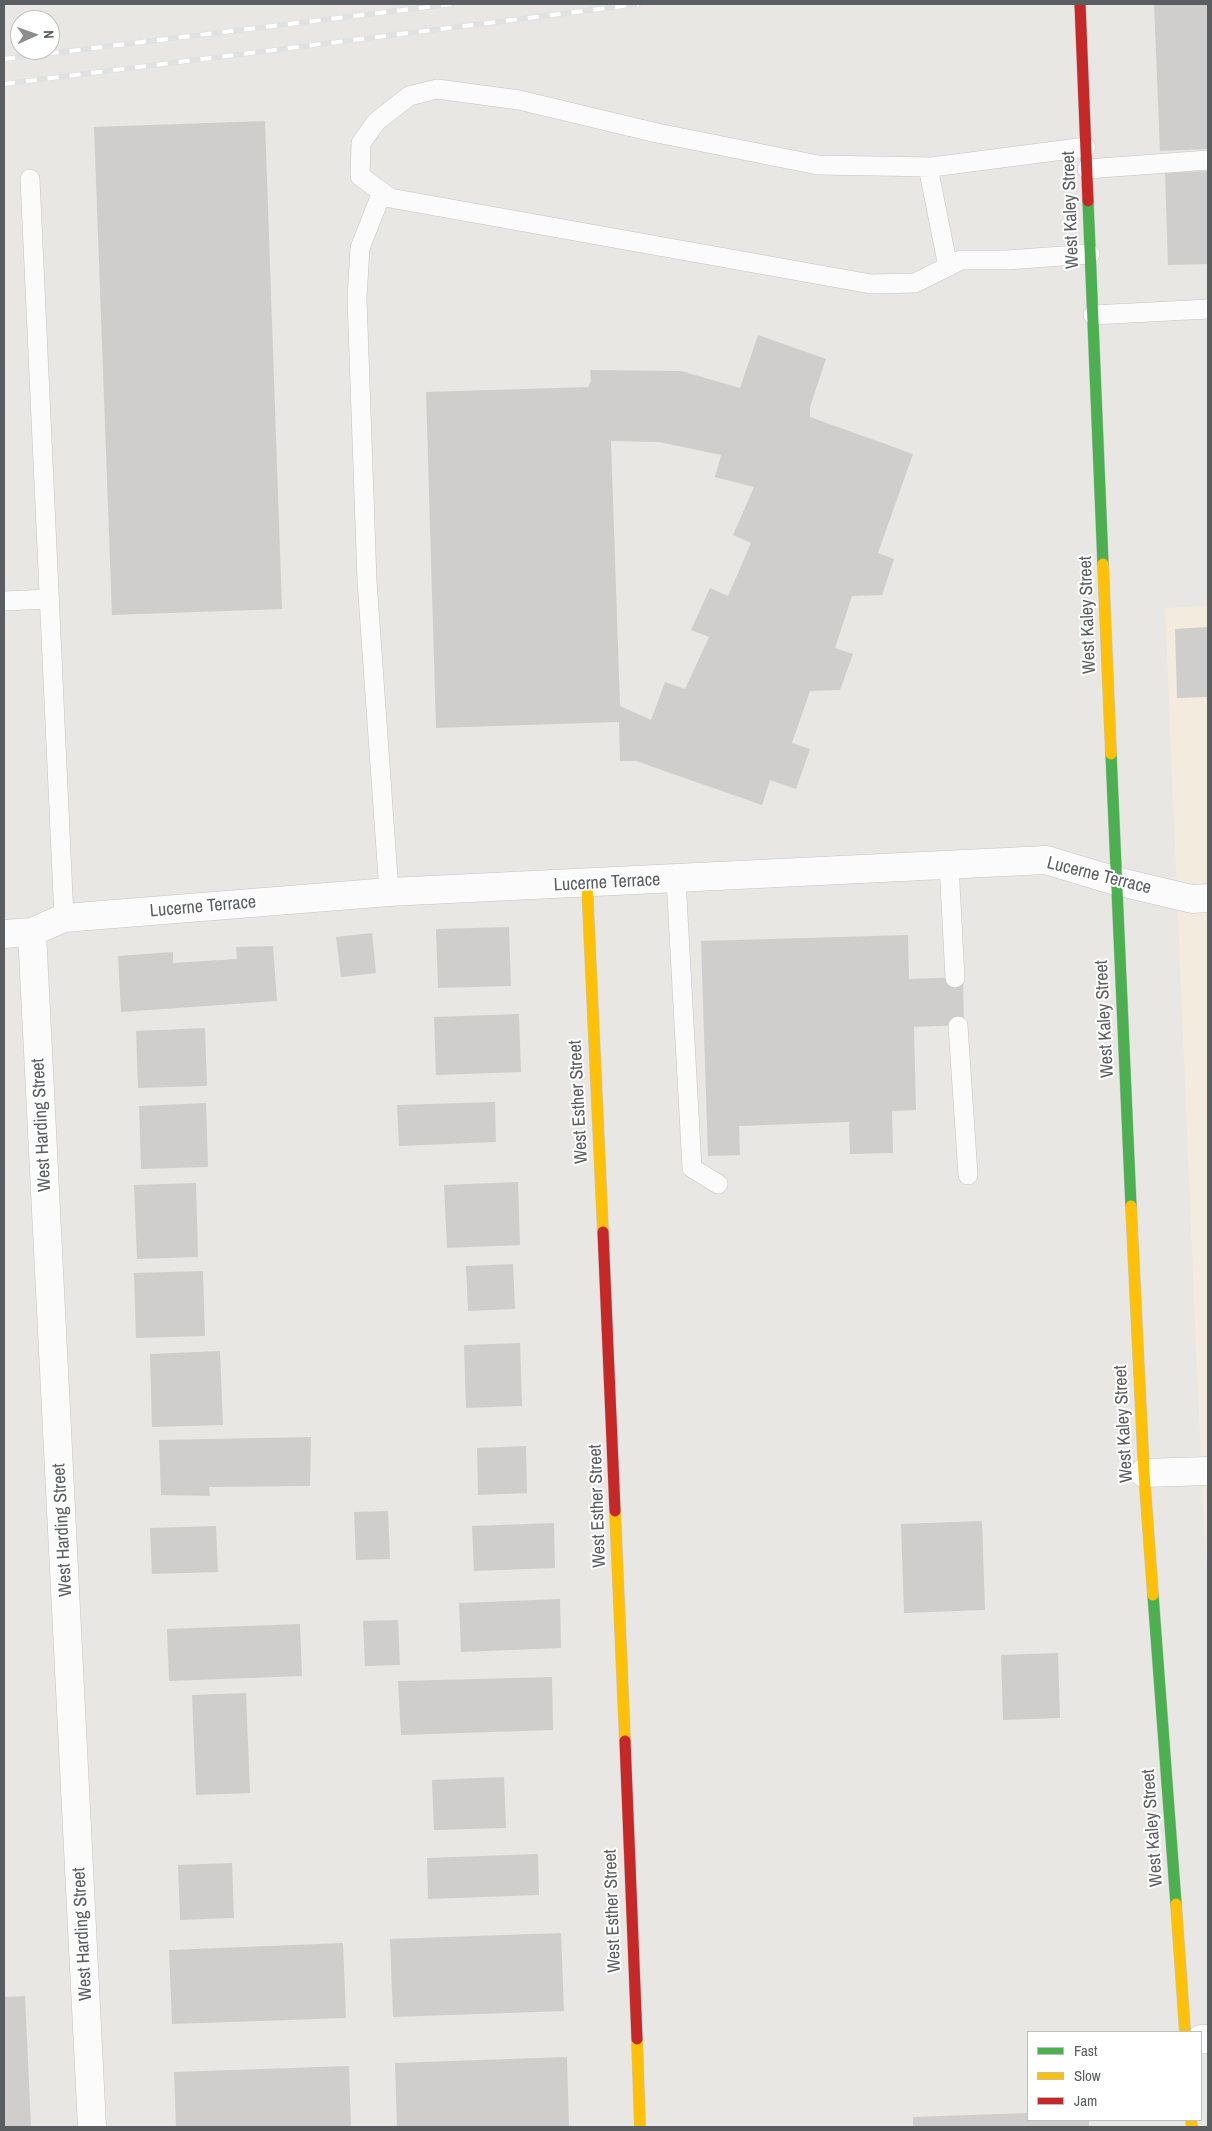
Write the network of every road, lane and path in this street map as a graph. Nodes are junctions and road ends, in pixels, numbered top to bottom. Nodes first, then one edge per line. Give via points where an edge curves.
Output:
1 (1080, 4) edge
2 (1086, 147) junction
3 (1208, 160) edge
4 (928, 167) junction
5 (1087, 169) junction
6 (30, 179) dead end
7 (382, 192) junction
8 (1090, 254) junction
9 (948, 267) junction
10 (1208, 309) edge
11 (1093, 315) junction
12 (49, 599) junction
13 (4, 601) edge
14 (949, 865) junction
15 (676, 879) junction
16 (1116, 881) junction
17 (587, 884) junction
18 (389, 892) junction
19 (1208, 898) edge
20 (64, 918) junction
21 (32, 932) junction
22 (4, 934) edge
23 (955, 978) dead end
24 (958, 1026) dead end
25 (968, 1175) dead end
26 (718, 1184) dead end
27 (1208, 1471) edge
28 (1144, 1474) junction
29 (1185, 2031) edge
30 (92, 2127) edge
31 (640, 2127) edge

1 - 2 street, West Kaley Street
2 - 4 lane
2 - 5 street, West Kaley Street
3 - 5 lane
4 - 7 lane via 818,165 519,100 437,88 410,96 376,122 361,143 360,176
4 - 9 lane
5 - 8 street, West Kaley Street
6 - 12 lane
7 - 9 lane via 390,198 871,284 915,283
7 - 18 lane via 360,248 357,298 367,582
8 - 9 lane via 961,260
8 - 11 street, West Kaley Street
10 - 11 lane
11 - 16 street, West Kaley Street
12 - 13 lane
12 - 20 lane
14 - 15 street, Lucerne Terrace
14 - 16 street, Lucerne Terrace via 1046,860
14 - 23 lane
15 - 17 street, Lucerne Terrace
15 - 26 lane via 692,1168
16 - 19 street, Lucerne Terrace via 1192,899
16 - 28 street, West Kaley Street
17 - 18 street, Lucerne Terrace
17 - 31 street, West Esther Street
18 - 20 street, Lucerne Terrace
20 - 21 street, Lucerne Terrace
21 - 22 street, Lucerne Terrace
21 - 30 street, West Harding Street
24 - 25 lane
27 - 28 street
28 - 29 street, West Kaley Street

